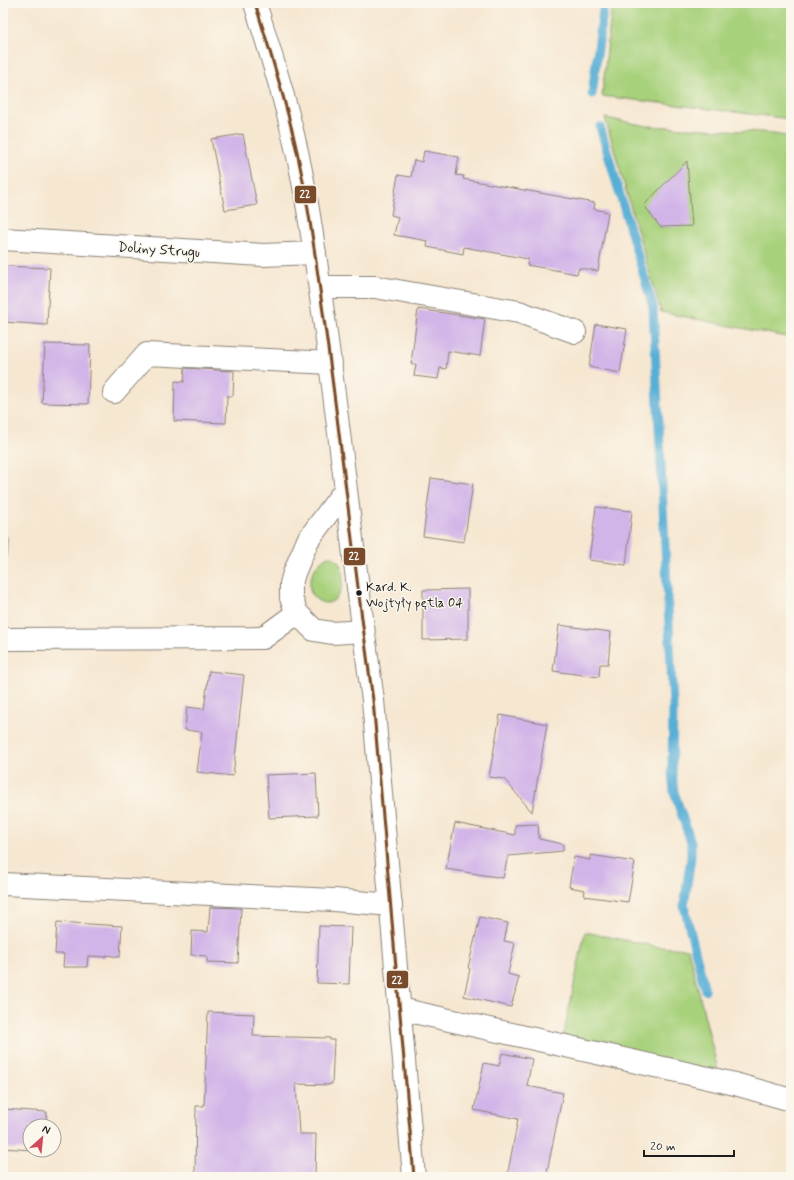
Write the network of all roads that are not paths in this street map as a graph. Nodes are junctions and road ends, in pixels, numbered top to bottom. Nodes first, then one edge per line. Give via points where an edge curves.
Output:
1 (255, 3) edge
2 (3, 239) edge
3 (315, 253) junction
4 (320, 287) junction
5 (575, 332) dead end
6 (331, 363) junction
7 (114, 392) dead end
8 (346, 490) junction
9 (297, 613) junction
10 (363, 631) junction
11 (3, 639) edge
12 (3, 884) edge
13 (391, 905) junction
14 (400, 1009) junction
15 (791, 1100) edge
16 (414, 1177) edge

1 - 3 street via 301,171
2 - 3 street, Doliny Strugu via 263,255
3 - 4 street
4 - 5 street via 375,287 519,312
4 - 6 street
6 - 7 street via 148,354
6 - 8 street
8 - 9 street via 308,540 294,573 291,598
8 - 10 street
9 - 10 street via 314,630 332,633
9 - 11 street via 263,638
10 - 13 street via 373,700
12 - 13 street
13 - 14 street
14 - 15 street via 735,1084
14 - 16 street

